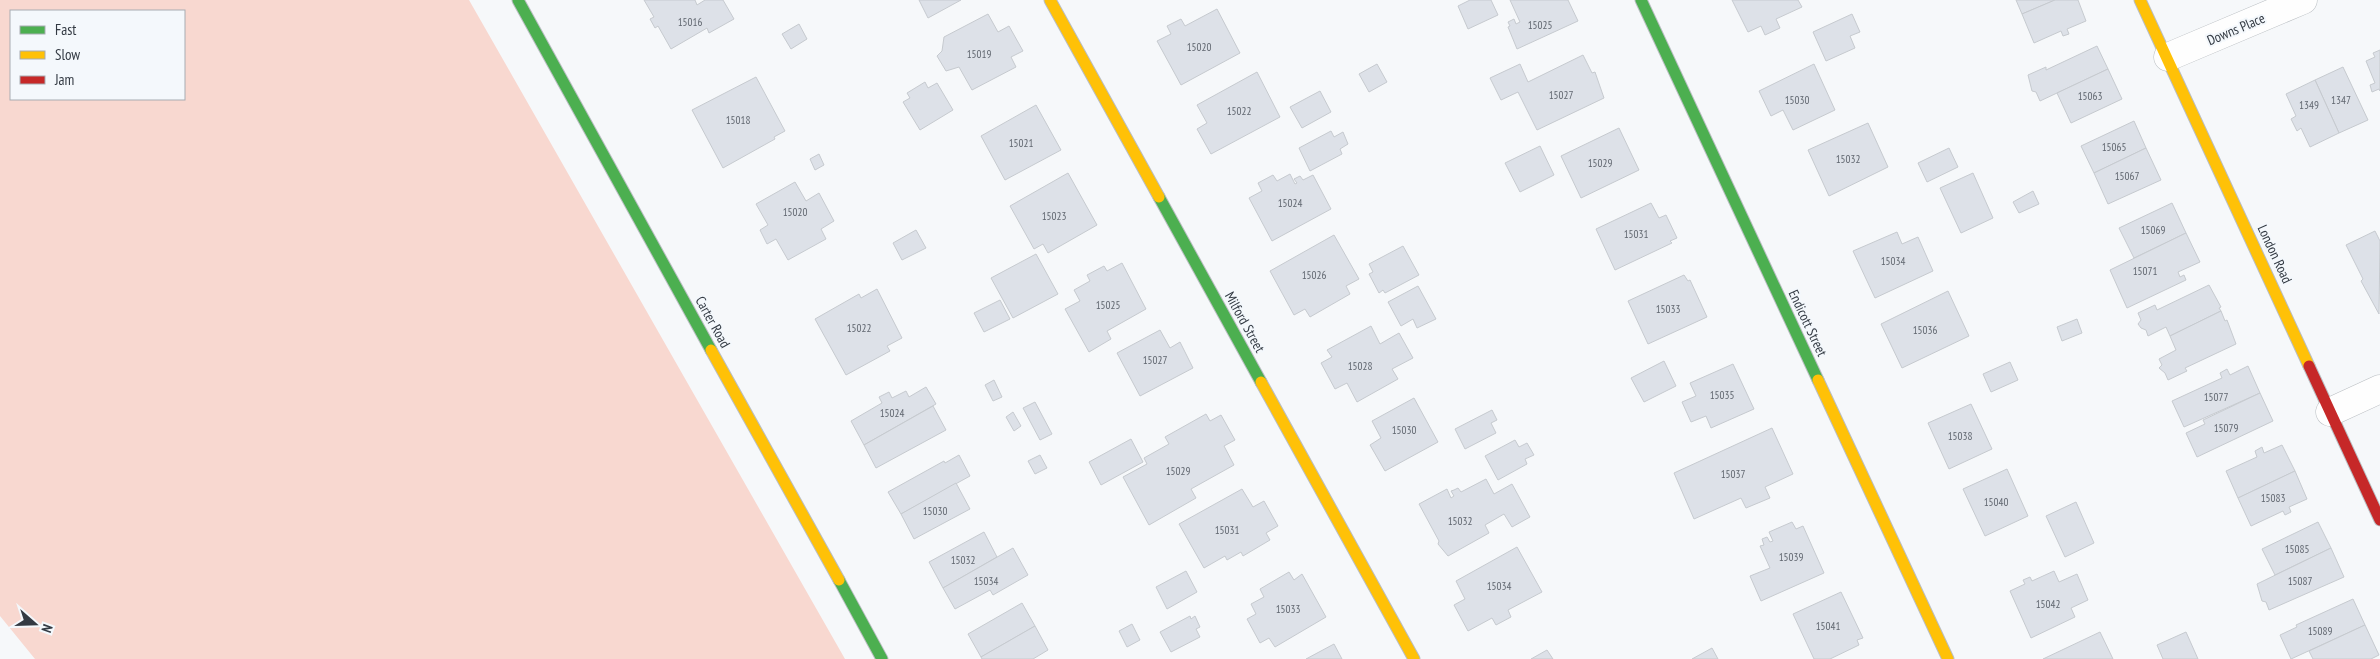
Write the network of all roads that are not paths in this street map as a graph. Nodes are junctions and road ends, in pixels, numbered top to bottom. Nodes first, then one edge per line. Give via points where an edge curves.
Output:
1 (518, 0) edge
2 (1050, 0) edge
3 (1641, 0) edge
4 (2140, 0) edge
5 (2303, 0) edge
6 (2168, 57) junction
7 (2380, 389) edge
8 (2330, 412) junction
9 (2377, 504) edge
10 (882, 659) edge
11 (1414, 659) edge
12 (1948, 659) edge

1 - 10 street, Carter Road
2 - 11 street, Milford Street
3 - 12 street, Endicott Street
4 - 6 street, London Road
5 - 6 street, Downs Place
6 - 8 street, London Road
7 - 8 street
8 - 9 street, London Road

